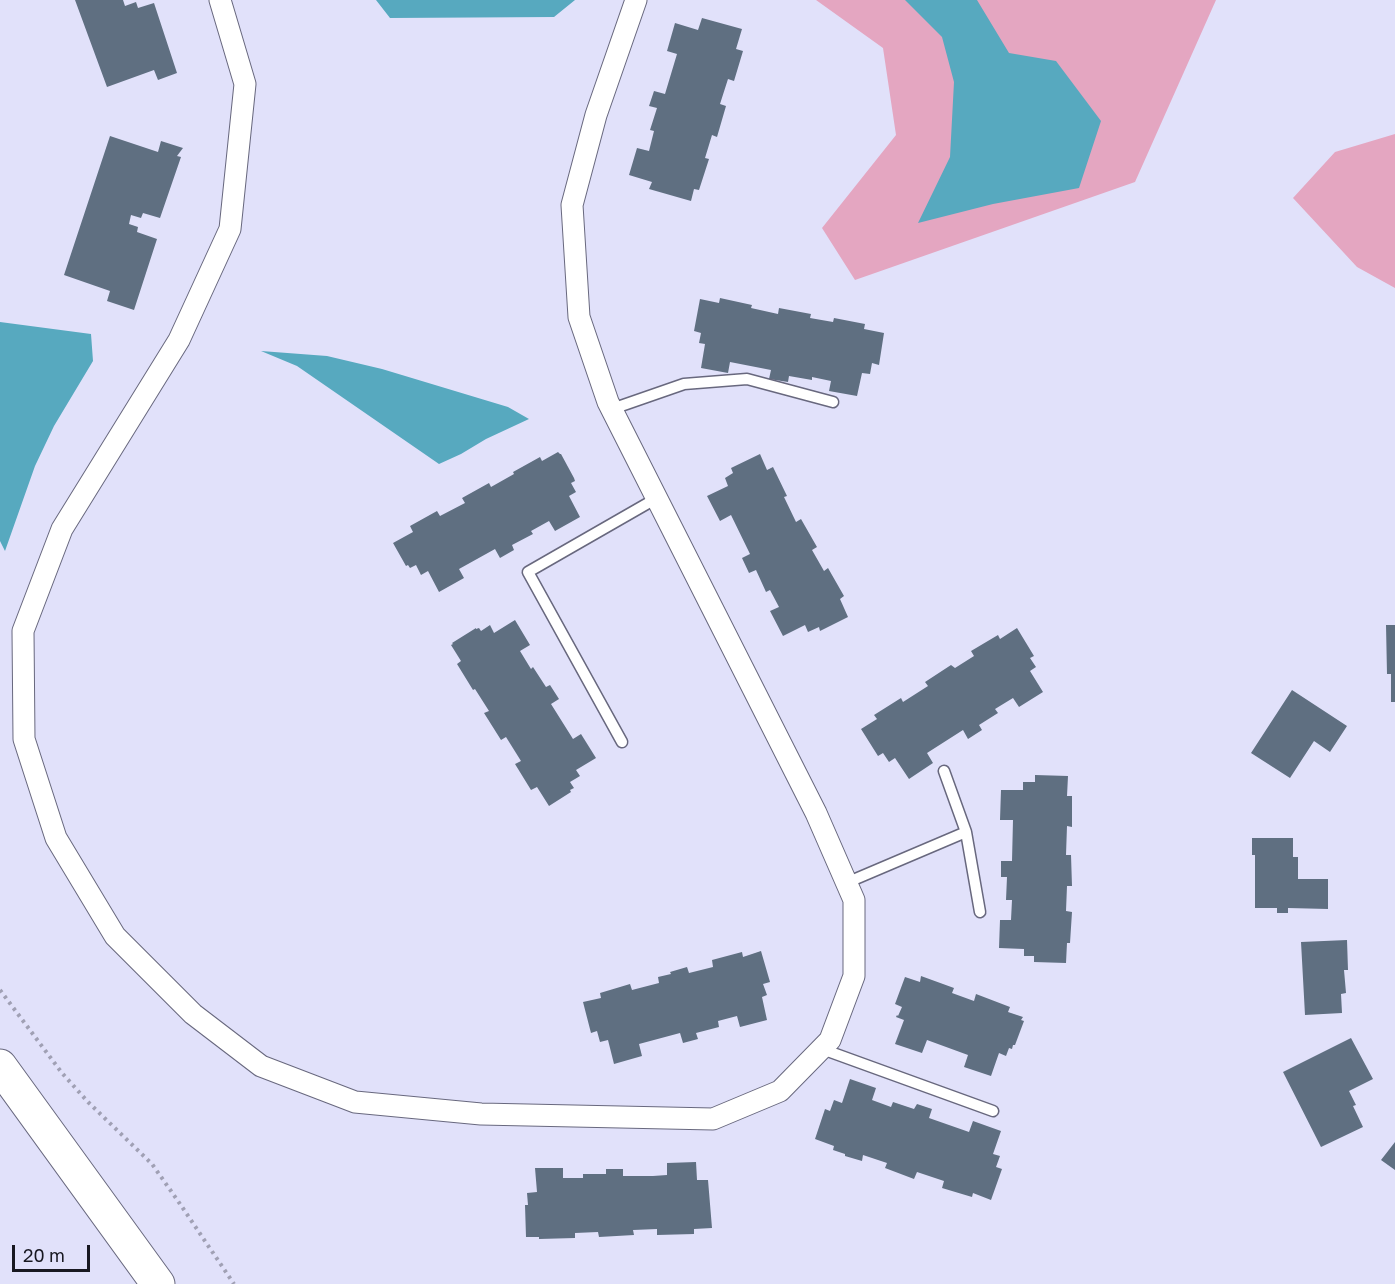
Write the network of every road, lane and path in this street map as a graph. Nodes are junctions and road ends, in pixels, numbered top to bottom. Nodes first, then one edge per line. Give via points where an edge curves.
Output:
1 (220, 0) edge
2 (636, 0) edge
3 (832, 402) dead end
4 (612, 409) junction
5 (657, 498) junction
6 (622, 742) dead end
7 (944, 771) dead end
8 (966, 832) junction
9 (846, 883) junction
10 (980, 912) dead end
11 (0, 990) edge
12 (822, 1049) junction
13 (0, 1066) edge
14 (993, 1112) dead end
15 (158, 1284) edge
16 (234, 1284) edge

1 - 12 street via 245,84 230,229 179,340 62,529 23,631 24,739 56,838 115,936 193,1014 261,1066 355,1102 481,1114 713,1119 780,1091
2 - 4 street via 596,115 572,205 579,318
3 - 4 lane via 747,380 684,384
4 - 5 street
5 - 6 lane via 528,572
5 - 9 street via 816,813
7 - 8 lane
8 - 9 lane
8 - 10 lane
9 - 12 street via 854,900 854,976 830,1040
11 - 16 path via 62,1073 152,1164
12 - 14 lane
13 - 15 main road

